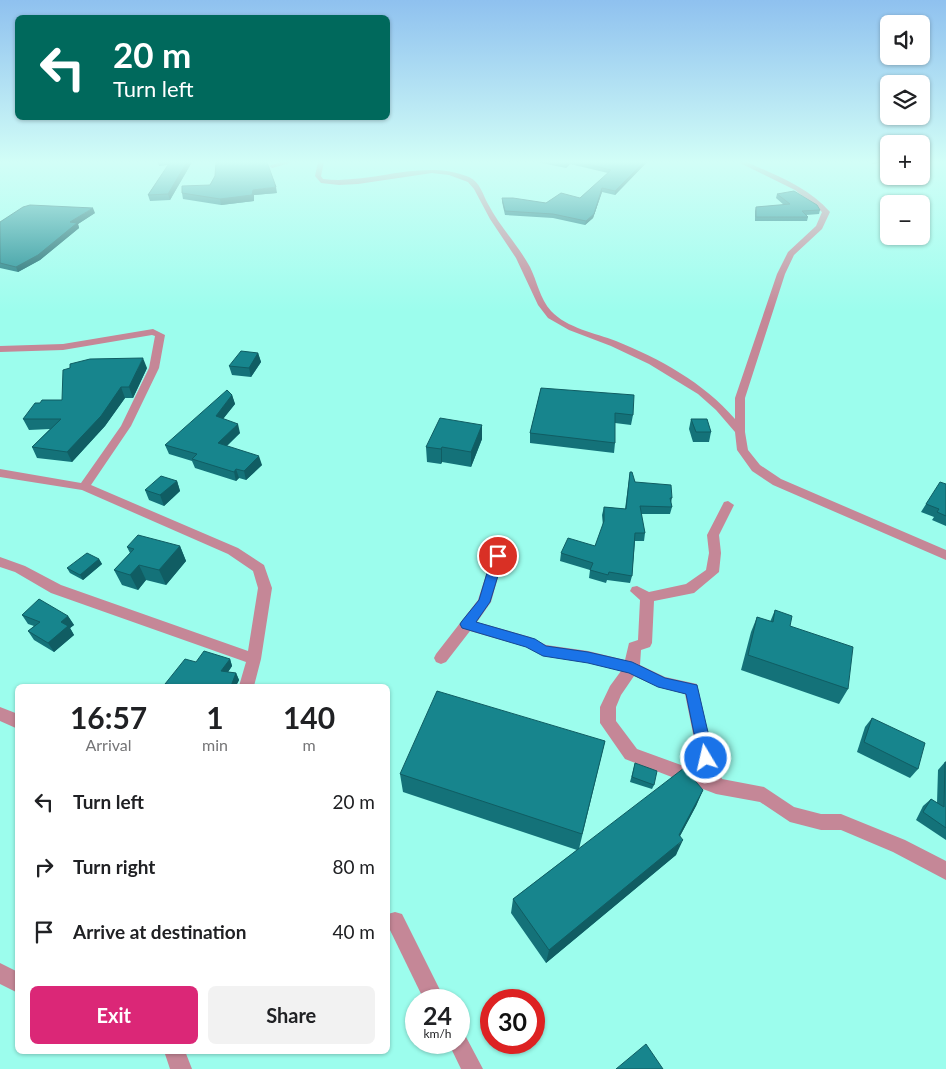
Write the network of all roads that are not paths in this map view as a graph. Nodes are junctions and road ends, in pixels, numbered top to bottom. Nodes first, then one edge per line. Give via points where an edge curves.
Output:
1 (489, 212) edge
2 (826, 212) edge
3 (0, 349) edge
4 (740, 432) junction
5 (0, 473) edge
6 (84, 487) junction
7 (728, 505) dead end
8 (946, 555) edge
9 (498, 556) dead end
10 (0, 562) edge
11 (466, 624) junction
12 (441, 658) dead end
13 (254, 660) junction
14 (632, 668) junction
15 (248, 684) edge
16 (0, 714) edge
17 (15, 721) edge
18 (716, 786) junction
19 (946, 871) edge
20 (395, 920) dead end
21 (0, 973) edge
22 (15, 981) edge
23 (430, 989) edge
24 (175, 1054) edge
25 (464, 1054) edge
26 (181, 1069) edge
27 (472, 1069) edge

1 - 4 street via 525,265 552,317 615,344 695,388 712,401
2 - 4 street via 819,227 791,254 781,274 740,398
3 - 6 street via 63,347 153,332 160,335 154,368 126,426
4 - 8 street via 743,450 756,468 777,482
5 - 6 street
6 - 13 street via 233,551 259,568 265,588
7 - 14 street via 713,535 712,572 689,589 642,594 644,644 634,647
9 - 11 street via 484,602
10 - 13 street via 56,589
11 - 12 street
11 - 14 street via 530,642 543,650
13 - 15 street
14 - 18 street via 662,683 692,689 706,758
14 - 18 street via 608,707 608,723 630,754
16 - 17 street
18 - 19 street via 764,796 790,814 821,822 841,822
20 - 23 street
21 - 22 street
24 - 26 street
25 - 27 street

